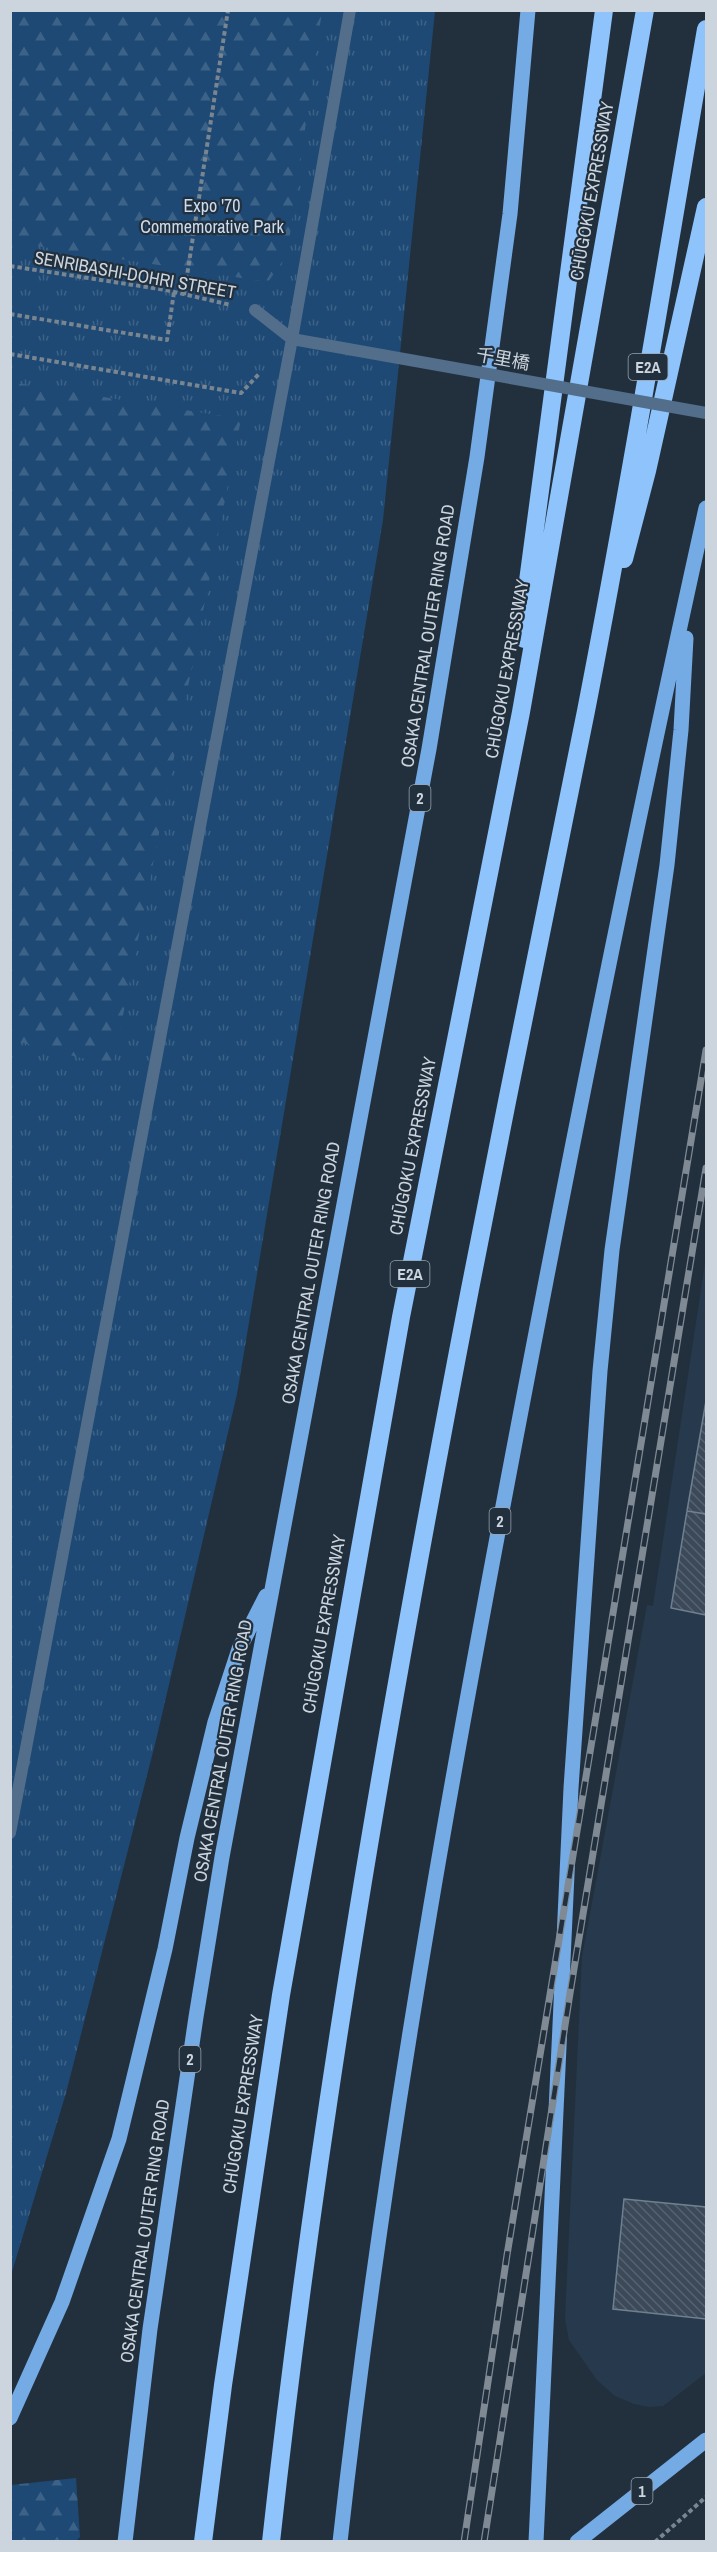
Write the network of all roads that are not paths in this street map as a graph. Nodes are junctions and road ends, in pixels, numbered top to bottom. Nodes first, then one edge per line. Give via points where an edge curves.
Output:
1 (350, 10) edge
2 (528, 10) edge
3 (604, 10) edge
4 (645, 10) edge
5 (706, 30) edge
6 (706, 207) edge
7 (255, 310) road end
8 (292, 339) junction
9 (706, 413) edge
10 (706, 508) edge
11 (688, 590) junction
12 (587, 704) junction
13 (521, 712) junction
14 (274, 1580) junction
15 (10, 1833) edge
16 (10, 2418) edge
17 (706, 2439) edge
18 (125, 2541) edge
19 (204, 2541) edge
20 (271, 2541) edge
21 (340, 2541) edge
22 (536, 2541) edge
23 (577, 2541) edge

1 - 8 lane
2 - 14 main road, OSAKA CENTRAL OUTER RING ROAD / 2 via 510,214 473,480 429,749
3 - 13 highway via 526,596
4 - 13 highway, CHŪGOKU EXPRESSWAY / E2A
5 - 12 highway, E2A
6 - 12 highway via 647,471
7 - 8 lane
8 - 9 lane, 千里橋, bridge
8 - 15 lane
10 - 11 main road, 2
11 - 21 main road, 2 via 584,1084 468,1694 394,2132
11 - 22 main road via 681,730 667,865 612,1250 594,1451 571,1776
12 - 20 highway, E2A via 471,1284 375,1811 311,2216
13 - 19 highway, CHŪGOKU EXPRESSWAY / E2A via 393,1362 283,1983 226,2363
14 - 16 main road via 239,1649 215,1722 119,2139 62,2302
14 - 18 main road, OSAKA CENTRAL OUTER RING ROAD / 2 via 196,2017 150,2329
17 - 23 main road, 1

